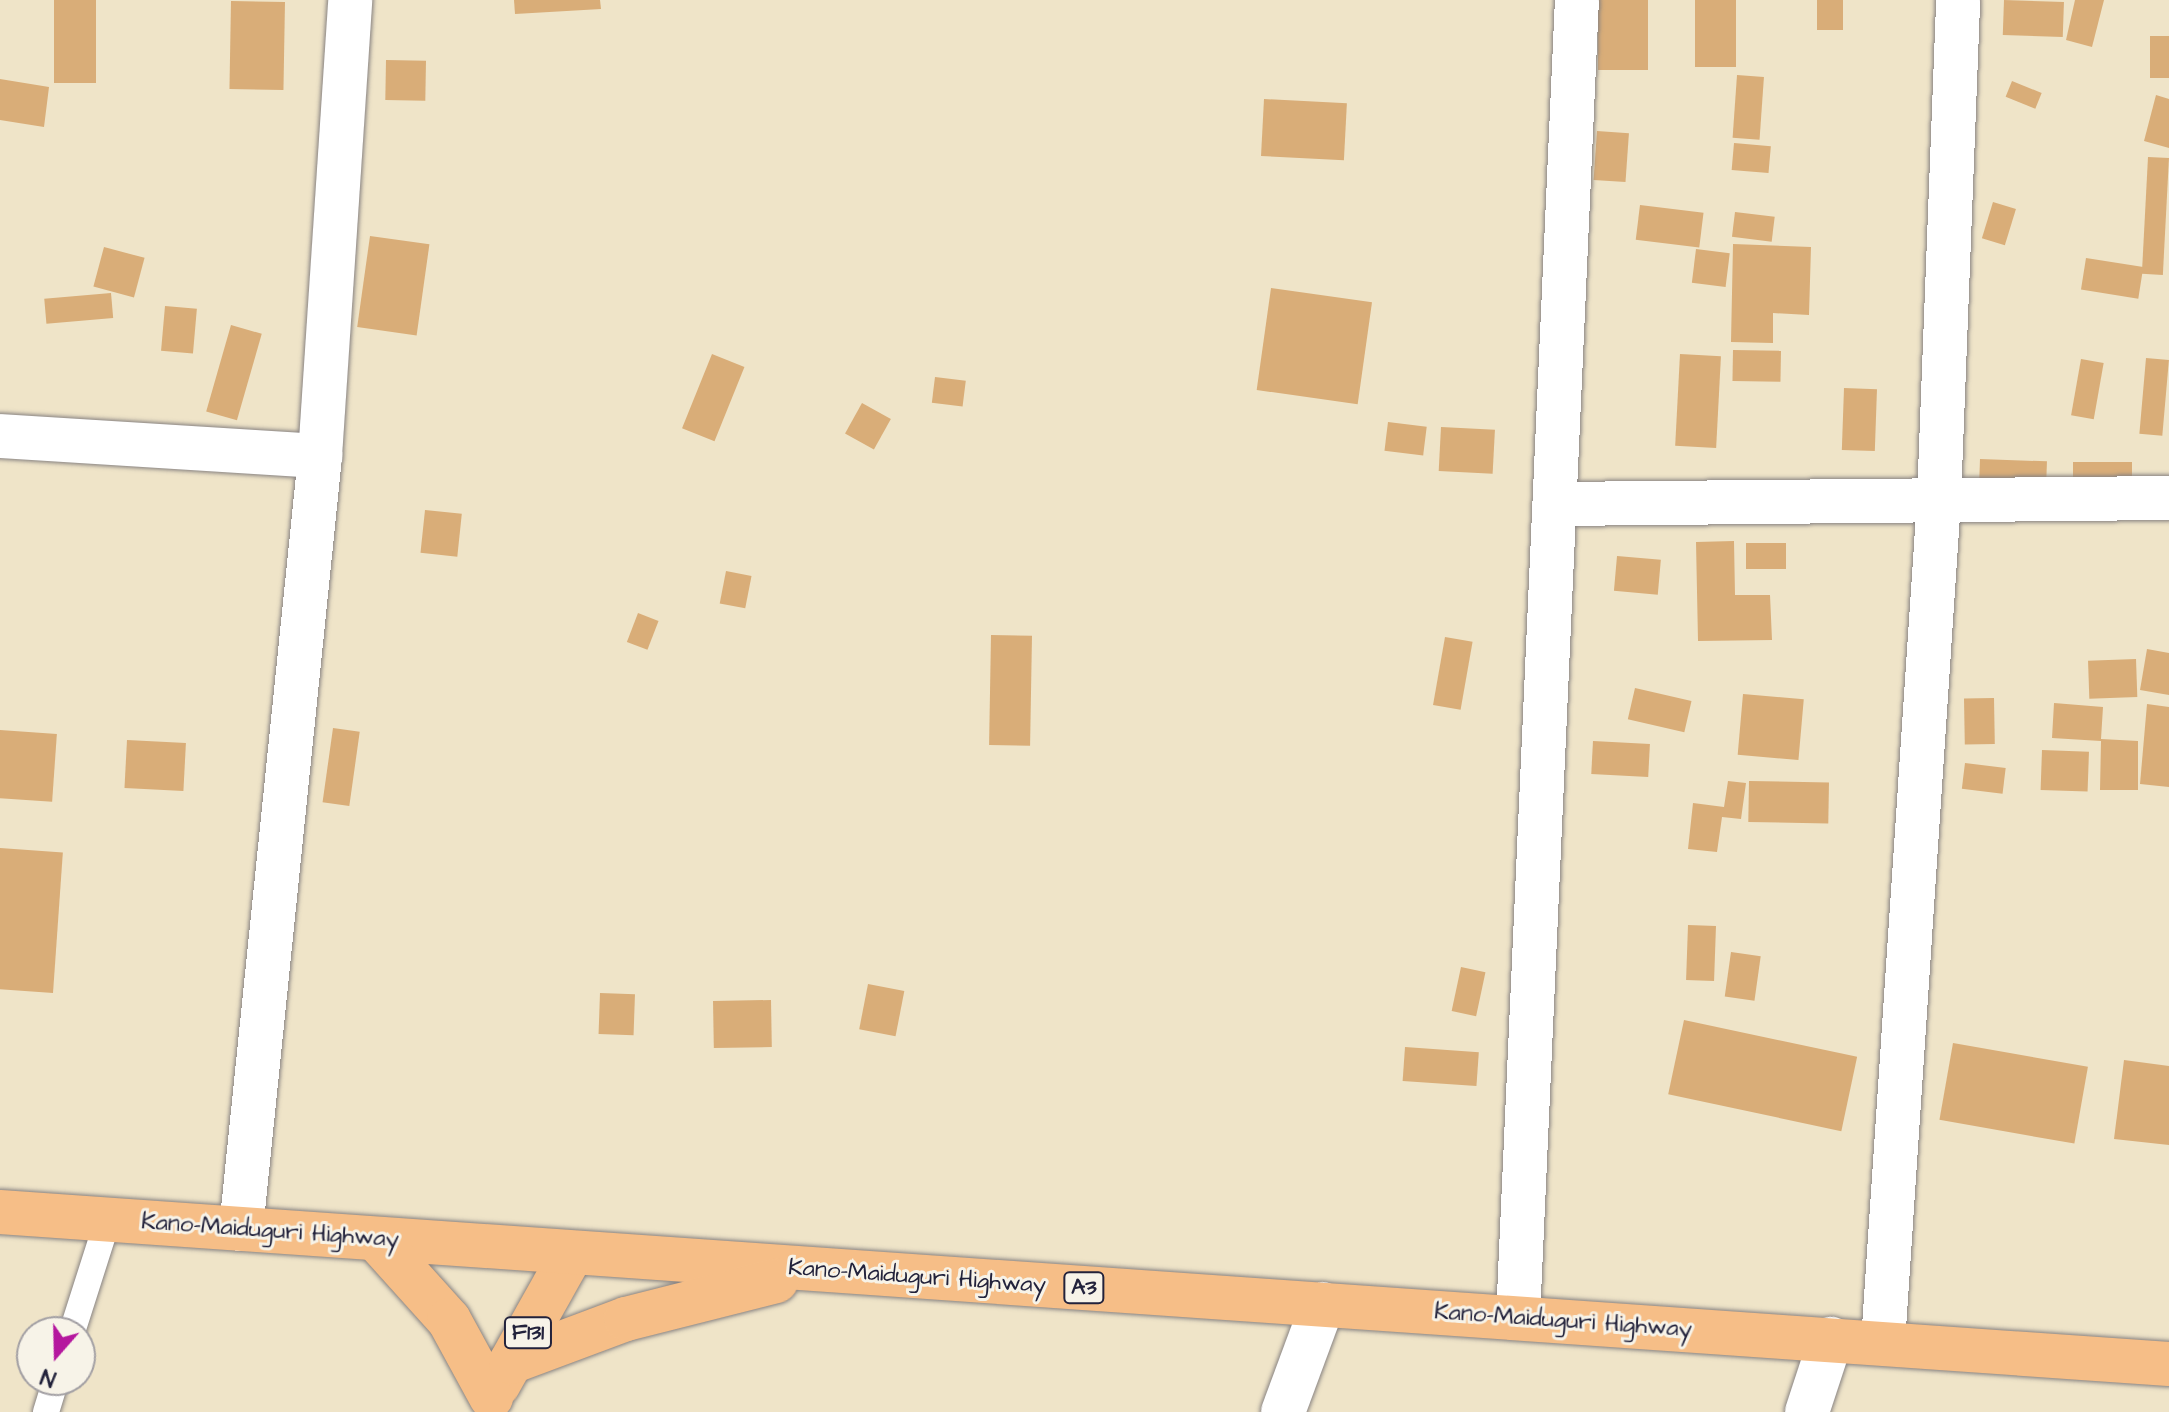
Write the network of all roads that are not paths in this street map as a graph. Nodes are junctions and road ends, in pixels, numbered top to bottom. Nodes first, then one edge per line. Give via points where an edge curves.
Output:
1 (350, 0) edge
2 (1577, 0) edge
3 (1958, 0) edge
4 (0, 436) edge
5 (320, 456) junction
6 (2169, 498) edge
7 (1939, 499) junction
8 (1555, 504) junction
9 (0, 1212) edge
10 (108, 1219) junction
11 (241, 1229) junction
12 (376, 1239) junction
13 (572, 1253) junction
14 (816, 1271) junction
15 (1323, 1304) junction
16 (77, 1316) edge
17 (1518, 1318) junction
18 (1831, 1339) junction
19 (1883, 1343) junction
20 (2169, 1364) edge
21 (495, 1390) edge
22 (1283, 1412) edge
23 (1807, 1412) edge

1 - 5 street
2 - 8 street
3 - 7 street
4 - 5 street
5 - 11 street
6 - 7 street
7 - 8 street
7 - 19 street
8 - 17 street
9 - 10 main road, Kano-Maiduguri Highway / A3
10 - 11 main road, Kano-Maiduguri Highway / A3
10 - 16 lane
11 - 12 main road, Kano-Maiduguri Highway / A3
12 - 13 main road, Kano-Maiduguri Highway / A3
12 - 21 main road via 449,1320
13 - 14 main road, Kano-Maiduguri Highway / A3
13 - 21 main road, F131
14 - 15 main road, Kano-Maiduguri Highway / A3
14 - 21 main road via 626,1319
15 - 17 main road, Kano-Maiduguri Highway / A3
15 - 22 street
17 - 18 main road, Kano-Maiduguri Highway / A3
18 - 19 main road, Kano-Maiduguri Highway / A3
18 - 23 street
19 - 20 main road, Kano-Maiduguri Highway / A3

